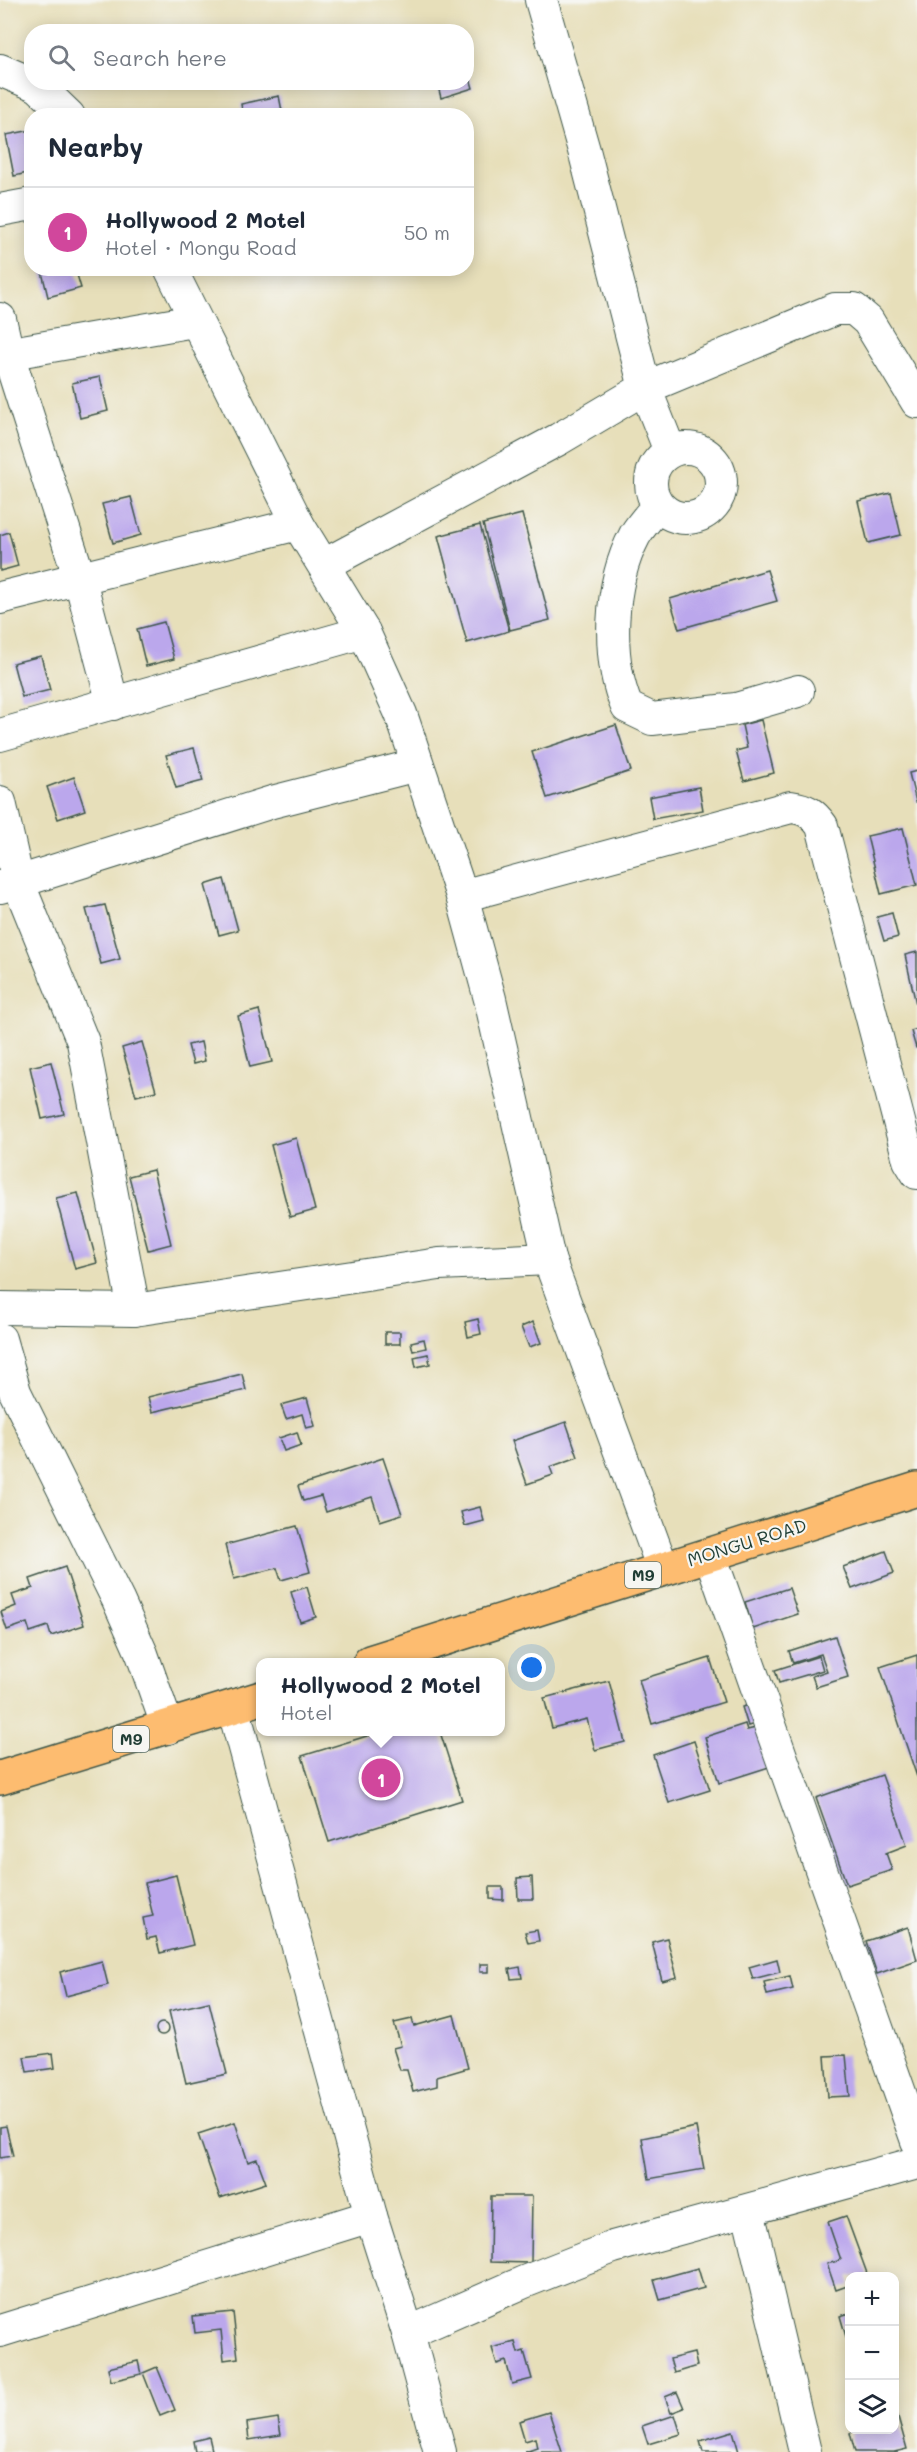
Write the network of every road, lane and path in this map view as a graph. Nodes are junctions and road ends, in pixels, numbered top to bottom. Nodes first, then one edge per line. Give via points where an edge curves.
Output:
1 (541, 0) edge
2 (0, 70) edge
3 (24, 80) edge
4 (42, 90) edge
5 (61, 108) edge
6 (24, 206) edge
7 (0, 210) edge
8 (174, 276) edge
9 (0, 319) edge
10 (194, 321) junction
11 (4, 355) edge
12 (645, 388) junction
13 (917, 402) edge
14 (670, 451) junction
15 (658, 506) junction
16 (298, 524) junction
17 (324, 565) junction
18 (79, 576) junction
19 (0, 598) edge
20 (364, 632) junction
21 (798, 691) dead end
22 (113, 704) junction
23 (0, 735) edge
24 (417, 765) junction
25 (0, 802) edge
26 (9, 885) edge
27 (462, 896) junction
28 (917, 1173) edge
29 (549, 1259) junction
30 (0, 1308) edge
31 (134, 1310) junction
32 (0, 1339) edge
33 (8, 1389) edge
34 (917, 1489) edge
35 (710, 1555) junction
36 (663, 1569) junction
37 (383, 1658) edge
38 (247, 1702) edge
39 (168, 1728) junction
40 (0, 1778) edge
41 (917, 2141) edge
42 (917, 2163) edge
43 (748, 2211) junction
44 (371, 2216) junction
45 (0, 2331) edge
46 (408, 2333) junction
47 (440, 2452) edge
48 (805, 2452) edge

1 - 12 street
2 - 3 street
4 - 5 street
6 - 7 street
8 - 10 street
9 - 11 street
10 - 11 street
10 - 16 street
11 - 18 street
12 - 13 street via 835,309 854,309 868,321
12 - 14 street
12 - 17 street via 559,439
14 - 15 street via 657,461 651,475 651,492
14 - 15 street via 698,449 711,457 722,483 719,498 698,517 683,519
15 - 21 street via 636,534 620,571 613,653 627,707 652,719 736,709
16 - 17 street
16 - 18 street
17 - 20 street
18 - 19 street
18 - 22 street
20 - 22 street
20 - 24 street via 401,714
22 - 23 street
24 - 26 street via 272,802
24 - 27 street
25 - 26 street
26 - 31 street via 83,1042
27 - 28 street via 791,807 805,808 822,826 909,1160
27 - 29 street via 490,999
29 - 31 street via 439,1264
29 - 36 street
30 - 31 street
32 - 33 street
33 - 39 street via 118,1600
34 - 35 main road, MONGU ROAD / M9
35 - 36 main road, MONGU ROAD / M9
35 - 41 street
36 - 37 main road, MONGU ROAD / M9
38 - 39 main road, M9
38 - 44 street
39 - 40 main road, M9
42 - 43 street
43 - 46 street via 613,2247
43 - 48 street
44 - 45 street
44 - 46 street
46 - 47 street

